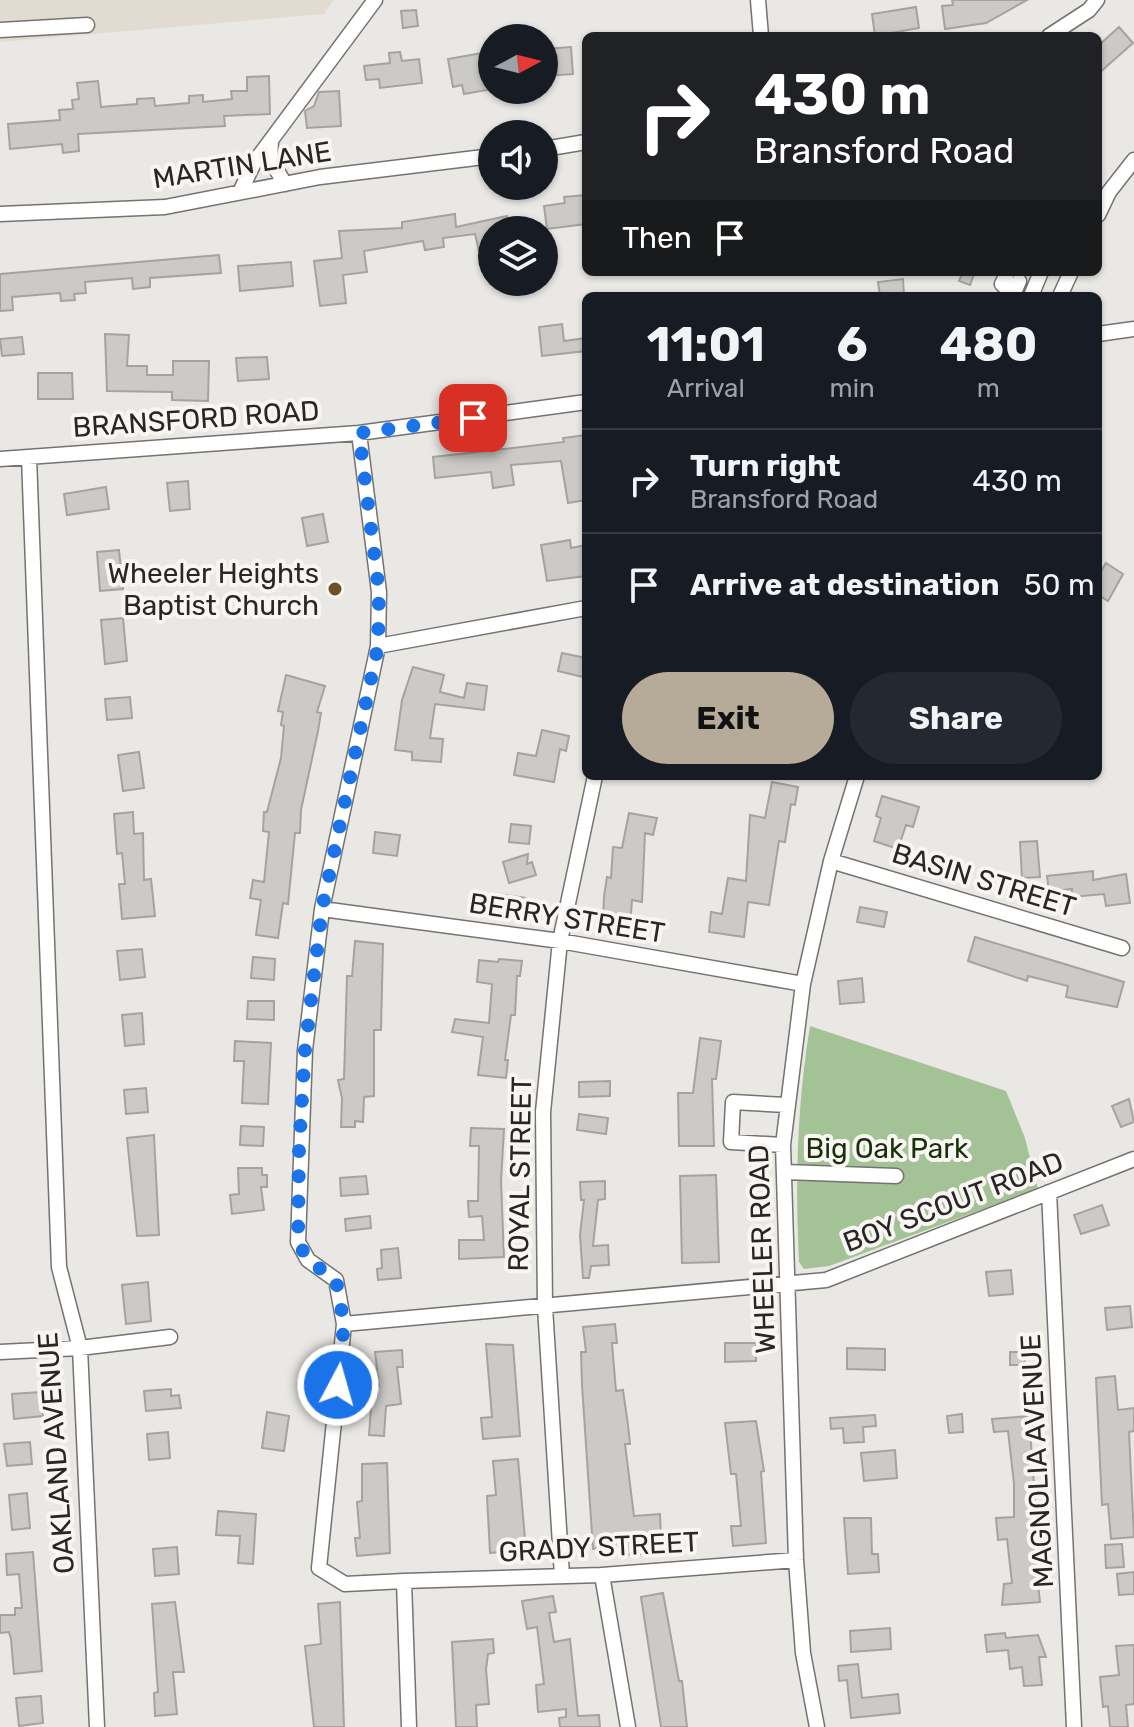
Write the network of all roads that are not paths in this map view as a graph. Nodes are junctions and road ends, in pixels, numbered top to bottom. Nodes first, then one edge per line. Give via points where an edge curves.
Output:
1 (375, 0) edge
2 (758, 0) edge
3 (1097, 0) edge
4 (87, 25) dead end
5 (0, 30) edge
6 (761, 32) edge
7 (1055, 32) edge
8 (271, 139) junction
9 (582, 143) edge
10 (558, 147) edge
11 (478, 158) edge
12 (1133, 162) edge
13 (285, 184) junction
14 (240, 192) junction
15 (1102, 207) edge
16 (0, 214) edge
17 (1134, 329) edge
18 (1102, 333) edge
19 (582, 403) edge
20 (359, 433) junction
21 (29, 457) junction
22 (0, 459) edge
23 (582, 609) edge
24 (378, 646) junction
25 (594, 780) edge
26 (856, 780) edge
27 (831, 861) junction
28 (322, 909) junction
29 (560, 941) junction
30 (1122, 948) dead end
31 (803, 984) junction
32 (786, 1105) junction
33 (783, 1145) junction
34 (1134, 1159) edge
35 (785, 1172) junction
36 (896, 1176) dead end
37 (1049, 1192) junction
38 (789, 1282) junction
39 (545, 1307) junction
40 (344, 1324) junction
41 (170, 1337) dead end
42 (80, 1348) junction
43 (0, 1352) edge
44 (796, 1560) junction
45 (602, 1575) junction
46 (562, 1576) junction
47 (404, 1581) junction
48 (97, 1727) edge
49 (409, 1727) edge
50 (628, 1727) edge
51 (817, 1727) edge
52 (1074, 1727) edge

1 - 8 street
2 - 6 street
3 - 7 street
4 - 5 street
8 - 13 street via 270,159
8 - 14 street
9 - 10 street
11 - 13 street, MARTIN LANE
12 - 15 street
13 - 14 street, MARTIN LANE
14 - 16 street, MARTIN LANE via 165,207
17 - 18 street
19 - 20 street, BRANSFORD ROAD
20 - 21 street, BRANSFORD ROAD
20 - 24 street via 379,592
21 - 22 street, BRANSFORD ROAD
21 - 42 street, OAKLAND AVENUE via 59,1267
23 - 24 street
24 - 28 street
25 - 29 street, ROYAL STREET
26 - 27 street, WHEELER ROAD
27 - 30 street, BASIN STREET
27 - 31 street, WHEELER ROAD
28 - 29 street, BERRY STREET
28 - 40 street via 305,1050 298,1242 308,1260 336,1280
29 - 31 street, BERRY STREET
29 - 39 street, ROYAL STREET via 543,1112
31 - 32 street, WHEELER ROAD
32 - 33 street, WHEELER ROAD
32 - 33 street via 733,1102 731,1142
33 - 35 street, WHEELER ROAD
34 - 37 street, BOY SCOUT ROAD
35 - 36 street
35 - 38 street, WHEELER ROAD
37 - 38 street, BOY SCOUT ROAD via 826,1280
37 - 52 street, MAGNOLIA AVENUE
38 - 39 street, BOY SCOUT ROAD
38 - 44 street, WHEELER ROAD
39 - 40 street, BOY SCOUT ROAD
39 - 46 street, ROYAL STREET
40 - 47 street, GRADY STREET via 319,1568 345,1584
41 - 42 street
42 - 43 street
42 - 48 street, OAKLAND AVENUE
44 - 45 street, GRADY STREET
44 - 51 street, WHEELER ROAD via 803,1653
45 - 46 street, GRADY STREET
45 - 50 street
46 - 47 street, GRADY STREET
47 - 49 street

